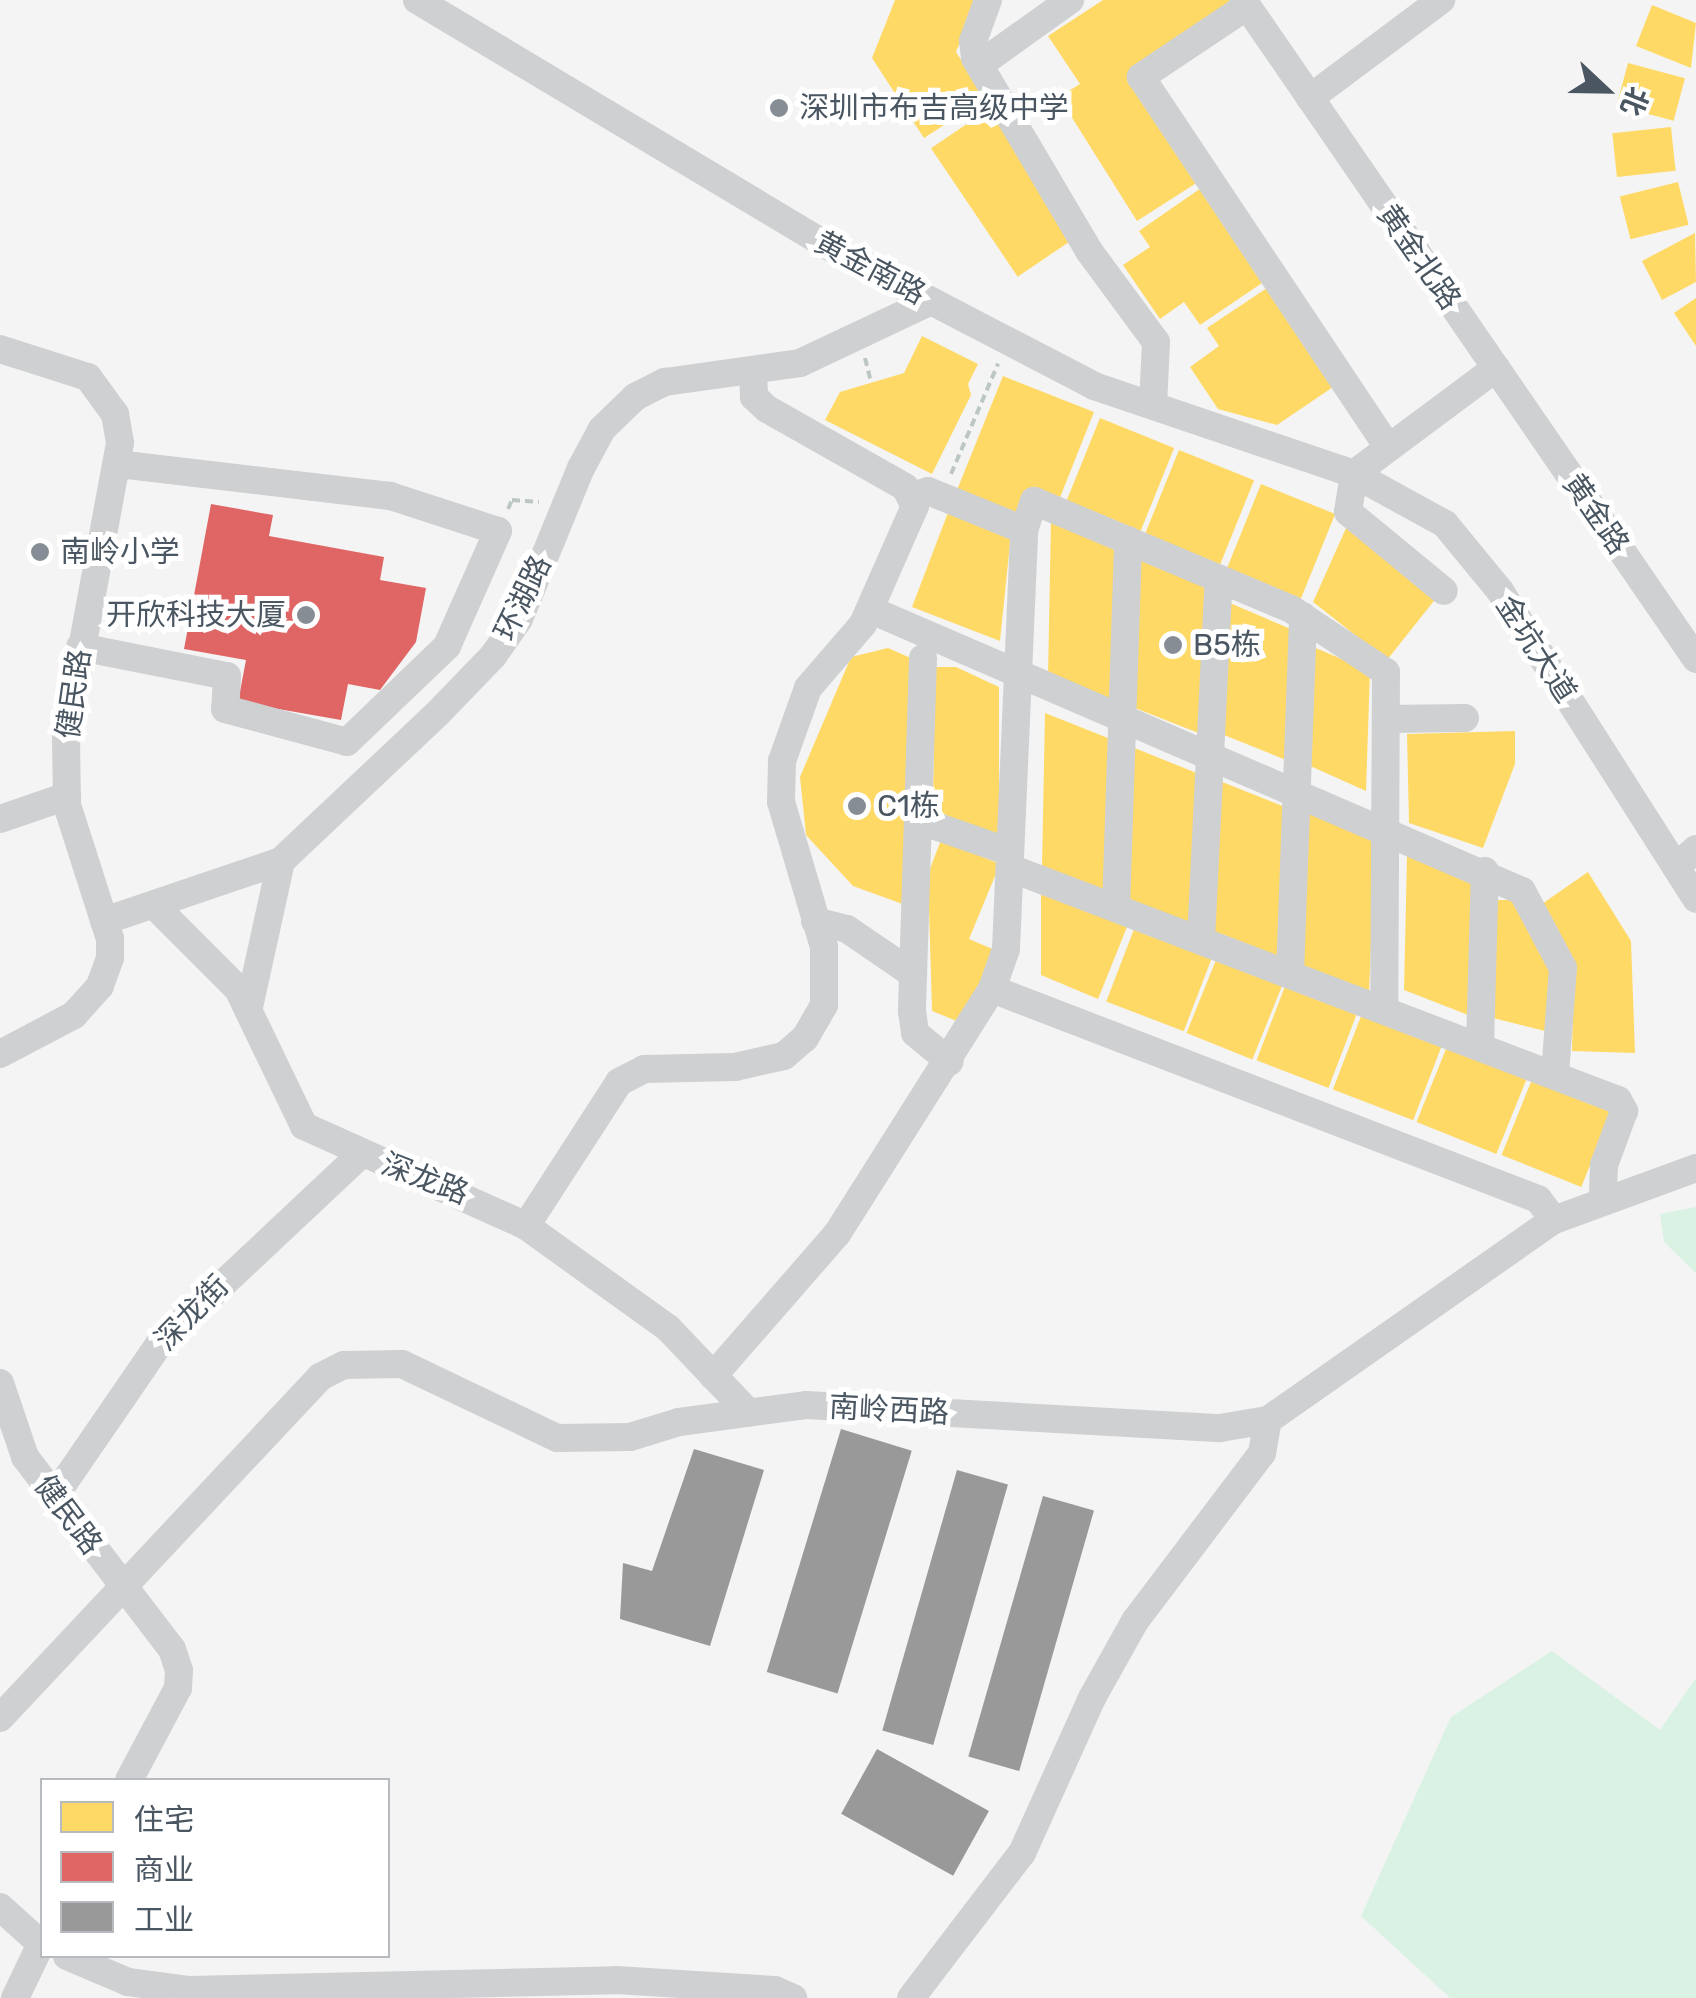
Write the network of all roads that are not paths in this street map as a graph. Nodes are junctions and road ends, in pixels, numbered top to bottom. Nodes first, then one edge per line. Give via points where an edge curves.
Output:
1 (417, 0) edge
2 (988, 0) edge
3 (1070, 0) edge
4 (1440, 0) edge
5 (1245, 3) edge
6 (979, 66) junction
7 (1310, 98) junction
8 (931, 301) junction
9 (0, 349) edge
10 (1496, 368) junction
11 (753, 372) junction
12 (1153, 405) junction
13 (1388, 448) junction
14 (119, 464) junction
15 (1354, 474) junction
16 (912, 496) junction
17 (1024, 530) junction
18 (1128, 540) junction
19 (1219, 578) junction
20 (1444, 591) dead end
21 (871, 610) junction
22 (1303, 616) junction
23 (80, 647) junction
24 (924, 658) dead end
25 (1696, 659) edge
26 (1018, 676) junction
27 (1466, 718) dead end
28 (1122, 719) junction
29 (1386, 719) junction
30 (1210, 756) junction
31 (1296, 792) junction
32 (67, 796) junction
33 (0, 819) edge
34 (918, 820) junction
35 (1385, 829) junction
36 (1686, 858) edge
37 (1010, 860) junction
38 (280, 861) junction
39 (1485, 871) junction
40 (1696, 898) edge
41 (154, 906) junction
42 (1116, 908) junction
43 (104, 921) junction
44 (815, 921) junction
45 (1201, 940) junction
46 (914, 974) junction
47 (1290, 974) junction
48 (992, 989) junction
49 (248, 1007) junction
50 (1384, 1010) junction
51 (1480, 1046) junction
52 (0, 1054) edge
53 (950, 1062) junction
54 (1554, 1074) junction
55 (361, 1154) junction
56 (1696, 1168) edge
57 (1603, 1200) junction
58 (1554, 1220) junction
59 (526, 1226) junction
60 (713, 1376) junction
61 (0, 1382) edge
62 (748, 1412) junction
63 (1268, 1420) junction
64 (54, 1497) junction
65 (123, 1587) junction
66 (0, 1718) edge
67 (130, 1778) edge
68 (0, 1908) edge
69 (40, 1942) edge
70 (40, 1948) edge
71 (72, 1958) edge
72 (357, 1990) edge
73 (758, 1994) edge
74 (15, 1998) edge
75 (793, 1998) edge
76 (911, 1998) edge

1 - 8 street, 黄金南路 via 839,253
2 - 6 street via 973,41
3 - 6 street
4 - 7 street
5 - 7 street, 黄金北路
5 - 13 street via 1141,77
6 - 12 street via 1089,251 1156,342
7 - 10 street, 黄金北路
8 - 11 street, 环湖路 via 800,363
8 - 12 street, 黄金南路 via 1094,386
9 - 14 street, 健民路 via 88,377 104,391 115,414
10 - 13 street
10 - 25 street, 黄金路
11 - 16 street via 754,397 766,409
11 - 38 street, 环湖路 via 665,382 635,396 602,429 518,618 493,656
12 - 15 street, 黄金南路
13 - 15 street
14 - 23 street, 健民路
14 - 23 street via 390,496 498,531 447,646 348,742 225,709 227,676
15 - 20 street via 1348,512
15 - 36 street, 金坑大道 via 1445,524
16 - 17 street via 941,497
16 - 21 street via 915,514
17 - 18 street via 1034,501
17 - 26 street
18 - 19 street
18 - 28 street
19 - 22 street
19 - 30 street
21 - 26 street
21 - 44 street via 808,688 782,761 781,802
22 - 29 street via 1386,672
22 - 31 street
23 - 32 street, 健民路 via 66,735
24 - 34 street
26 - 28 street
26 - 37 street
27 - 29 street
28 - 30 street
28 - 42 street
29 - 35 street
30 - 31 street
30 - 45 street
31 - 35 street
31 - 47 street
32 - 33 street
32 - 43 street, 健民路
34 - 37 street
34 - 46 street
35 - 39 street
35 - 50 street
36 - 40 street
37 - 42 street
37 - 48 street via 1006,949
38 - 41 street, 环湖路
38 - 49 street
39 - 51 street
39 - 54 street via 1522,891 1563,968
41 - 43 street, 环湖路
41 - 49 street, 深龙路
42 - 45 street
43 - 52 street, 健民路 via 110,958 100,986 74,1015
44 - 46 street via 847,928
44 - 59 street via 828,984 805,1038 784,1056 760,1064 664,1066 619,1082
45 - 47 street
46 - 53 street via 915,1033
47 - 50 street
48 - 53 street
48 - 58 street via 1538,1199
49 - 55 street, 深龙路 via 304,1126
50 - 51 street
51 - 54 street
53 - 60 street via 837,1234
54 - 57 street via 1604,1092 1624,1111 1604,1165
55 - 59 street, 深龙路
55 - 64 street, 深龙街 via 160,1343
56 - 57 street, 南岭西路
57 - 58 street, 南岭西路
58 - 63 street, 南岭西路
59 - 60 street, 深龙路 via 668,1328
60 - 62 street, 深龙路
61 - 64 street, 健民路 via 25,1457
62 - 63 street, 南岭西路 via 806,1406 1220,1428
62 - 65 street, 南岭西路 via 630,1437 556,1438 402,1364 344,1365 320,1378
63 - 76 street via 1262,1453 1135,1621 1022,1853
64 - 65 street, 健民路
65 - 66 street, 南岭西路
65 - 67 street, 健民路 via 172,1649 180,1678
68 - 69 street
70 - 74 street
71 - 72 street via 128,1982 189,1990
72 - 73 street via 616,1980
73 - 75 street

